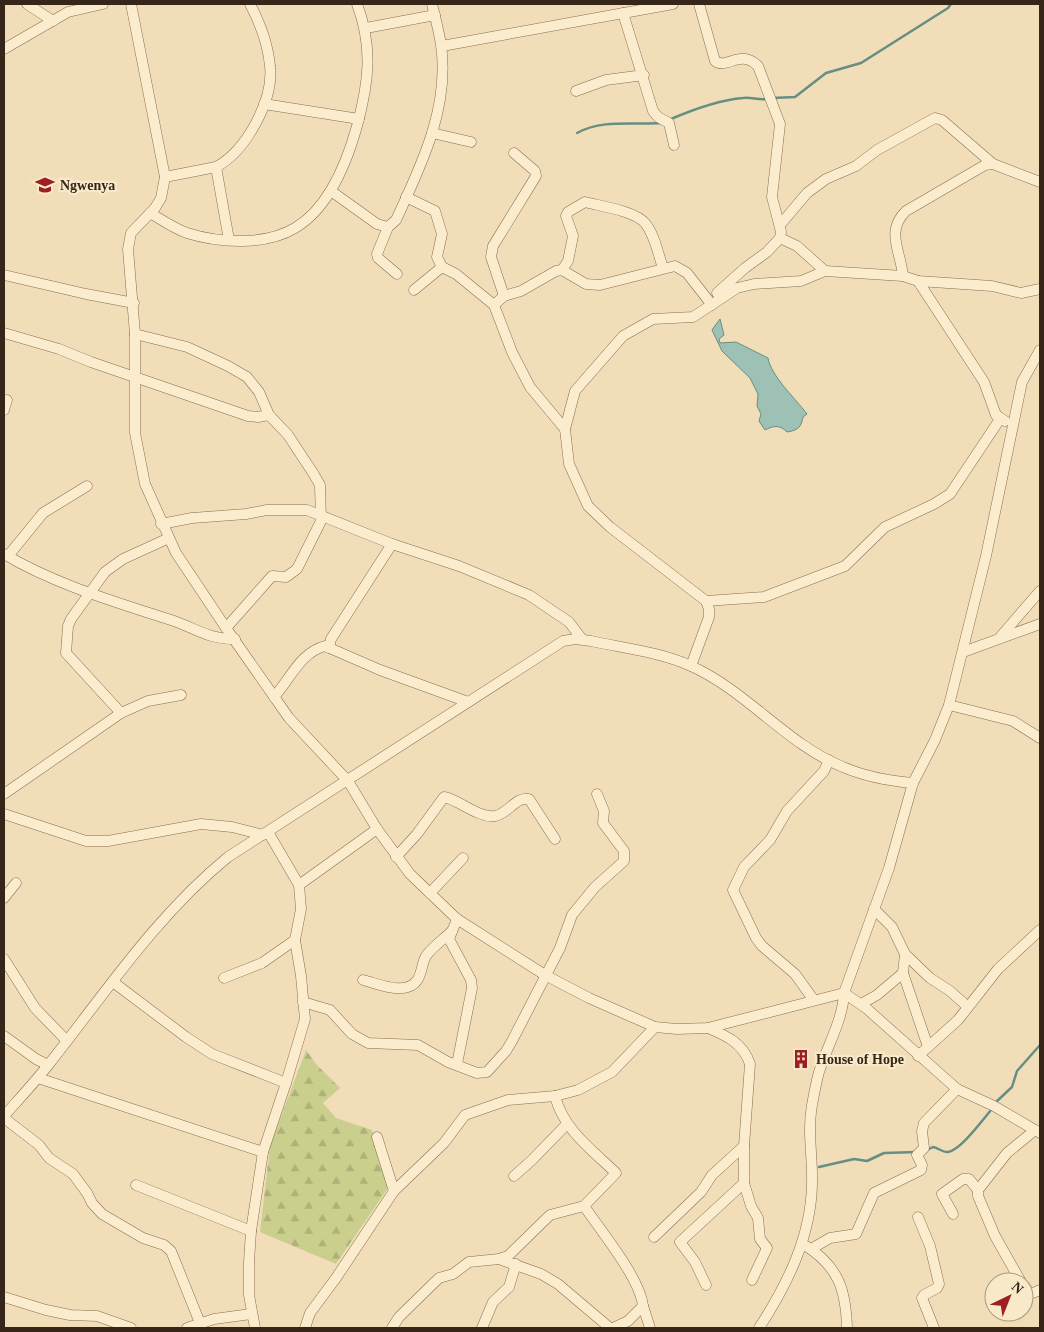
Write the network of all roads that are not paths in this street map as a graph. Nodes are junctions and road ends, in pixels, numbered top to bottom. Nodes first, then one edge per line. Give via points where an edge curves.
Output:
1 (27, 4) edge
2 (102, 4) edge
3 (131, 4) edge
4 (250, 4) edge
5 (357, 4) edge
6 (432, 4) edge
7 (673, 4) edge
8 (699, 4) edge
9 (68, 8) edge
10 (623, 13) junction
11 (435, 15) junction
12 (53, 21) junction
13 (366, 28) junction
14 (442, 46) junction
15 (4, 48) edge
16 (644, 75) junction
17 (576, 91) dead end
18 (264, 104) junction
19 (359, 119) junction
20 (432, 133) junction
21 (471, 142) dead end
22 (674, 145) dead end
23 (514, 153) dead end
24 (993, 164) junction
25 (216, 167) junction
26 (165, 177) junction
27 (1040, 182) edge
28 (331, 191) junction
29 (406, 197) junction
30 (150, 213) junction
31 (780, 225) junction
32 (388, 227) junction
33 (780, 238) junction
34 (229, 240) junction
35 (442, 267) junction
36 (663, 268) junction
37 (562, 270) junction
38 (825, 271) junction
39 (397, 274) dead end
40 (4, 275) edge
41 (903, 276) junction
42 (918, 281) junction
43 (1040, 289) edge
44 (414, 290) dead end
45 (504, 296) junction
46 (134, 303) junction
47 (494, 305) junction
48 (712, 305) junction
49 (4, 333) edge
50 (135, 334) junction
51 (1040, 350) edge
52 (134, 376) junction
53 (269, 415) junction
54 (1000, 419) junction
55 (1013, 424) junction
56 (565, 429) junction
57 (87, 486) dead end
58 (321, 516) junction
59 (161, 524) junction
60 (169, 538) junction
61 (392, 544) junction
62 (6, 555) edge
63 (1040, 591) edge
64 (91, 593) junction
65 (706, 602) junction
66 (1040, 624) edge
67 (226, 628) junction
68 (1000, 637) junction
69 (235, 639) junction
70 (582, 639) junction
71 (329, 648) junction
72 (963, 652) junction
73 (691, 666) junction
74 (181, 696) dead end
75 (274, 697) junction
76 (468, 702) junction
77 (949, 704) junction
78 (121, 712) junction
79 (1040, 738) edge
80 (829, 760) junction
81 (348, 781) junction
82 (914, 783) junction
83 (4, 794) edge
84 (597, 794) dead end
85 (4, 814) edge
86 (377, 829) junction
87 (266, 834) junction
88 (555, 839) dead end
89 (396, 857) junction
90 (463, 858) dead end
91 (16, 884) dead end
92 (299, 885) junction
93 (430, 892) junction
94 (4, 898) edge
95 (874, 909) junction
96 (457, 919) junction
97 (1040, 930) edge
98 (452, 931) junction
99 (295, 940) junction
100 (905, 954) junction
101 (4, 959) edge
102 (903, 973) junction
103 (545, 975) junction
104 (224, 978) dead end
105 (363, 980) dead end
106 (113, 982) junction
107 (844, 993) junction
108 (813, 999) junction
109 (303, 1002) junction
110 (861, 1004) junction
111 (968, 1007) junction
112 (656, 1027) junction
113 (708, 1028) junction
114 (4, 1036) edge
115 (67, 1041) junction
116 (928, 1047) junction
117 (918, 1056) junction
118 (457, 1064) junction
119 (48, 1065) junction
120 (38, 1078) junction
121 (286, 1083) junction
122 (957, 1089) junction
123 (555, 1096) junction
124 (4, 1117) edge
125 (566, 1124) junction
126 (1038, 1131) edge
127 (378, 1137) dead end
128 (744, 1146) junction
129 (263, 1152) junction
130 (514, 1176) dead end
131 (744, 1183) junction
132 (136, 1185) dead end
133 (978, 1190) junction
134 (394, 1191) junction
135 (584, 1206) junction
136 (953, 1214) dead end
137 (918, 1217) dead end
138 (250, 1231) junction
139 (654, 1236) dead end
140 (801, 1243) junction
141 (811, 1249) junction
142 (499, 1259) junction
143 (516, 1264) junction
144 (1015, 1272) edge
145 (752, 1280) dead end
146 (706, 1285) dead end
147 (4, 1297) edge
148 (643, 1306) junction
149 (251, 1314) junction
150 (200, 1323) junction
151 (131, 1328) edge
152 (187, 1328) edge
153 (255, 1328) edge
154 (305, 1328) edge
155 (392, 1328) edge
156 (482, 1328) edge
157 (612, 1328) edge
158 (650, 1328) edge
159 (759, 1328) edge
160 (848, 1328) edge
161 (934, 1328) edge

1 - 12 street
2 - 9 street
3 - 26 street
4 - 18 street via 266,42 271,67
5 - 13 street
6 - 11 street
7 - 10 street
8 - 31 street via 715,61 721,63 740,57 754,62 778,118 781,130 772,197
9 - 12 street
10 - 14 street
10 - 16 street
11 - 13 street
11 - 14 street
12 - 15 street
13 - 19 street via 369,51
14 - 20 street via 441,91
16 - 17 street via 606,80
16 - 22 street via 653,111 667,122
18 - 19 street
18 - 25 street via 256,124 237,151
19 - 28 street via 343,169
20 - 21 street
20 - 29 street
23 - 45 street via 535,171 536,176 493,246 491,257
24 - 27 street
24 - 31 street via 942,120 935,118 877,150 856,166 826,179 808,193
24 - 41 street via 979,167 897,219 894,231
25 - 26 street
25 - 34 street
26 - 30 street via 161,198
28 - 32 street via 377,224
28 - 34 street via 293,229 257,239
29 - 32 street via 396,220
29 - 35 street via 435,211 442,234 437,257
30 - 34 street via 186,232
30 - 46 street via 129,239 128,262
31 - 33 street
32 - 39 street via 377,254
33 - 38 street via 797,246
33 - 48 street via 716,294
35 - 44 street
35 - 47 street via 456,274
36 - 37 street via 600,285 581,282
36 - 37 street via 644,222 620,211 585,202 566,216 573,236 568,261
36 - 48 street via 681,268
37 - 45 street
38 - 41 street
38 - 48 street via 801,281 737,288
40 - 46 street
41 - 42 street
42 - 43 street via 992,286 1022,293
42 - 54 street via 984,382 992,407
45 - 47 street
46 - 50 street
47 - 56 street via 530,387
48 - 56 street via 686,319 647,321 623,336 575,391
49 - 52 street via 59,348
50 - 52 street
50 - 53 street via 177,343 228,366 254,383
51 - 55 street via 1022,382
52 - 53 street via 248,416
52 - 59 street via 138,459
53 - 58 street via 288,435 320,485
54 - 55 street
54 - 65 street via 950,494 885,528 845,566 764,597
55 - 72 street
56 - 65 street via 569,464 588,506
57 - 62 street via 43,513
58 - 59 street via 307,510 284,508
58 - 61 street
58 - 67 street via 297,569 286,577 272,576
59 - 60 street
60 - 64 street via 123,559 105,572
60 - 67 street
61 - 70 street via 459,566 530,596 569,622
61 - 71 street via 331,639
62 - 64 street
63 - 68 street
64 - 69 street via 178,622 211,638
64 - 78 street via 71,618 66,653
65 - 73 street via 710,609 709,617
66 - 68 street
67 - 69 street
68 - 72 street
69 - 75 street
70 - 73 street
70 - 76 street via 556,645
71 - 75 street via 318,648 305,655
71 - 76 street
72 - 77 street
73 - 80 street
74 - 78 street via 148,702
75 - 81 street via 289,718
76 - 81 street
77 - 79 street via 1013,721
77 - 82 street
78 - 83 street
80 - 82 street via 870,777
80 - 108 street via 818,778 787,811 770,840 744,867 733,890 756,938 795,974
81 - 86 street
81 - 87 street
82 - 95 street
84 - 103 street via 604,811 605,827 626,855 624,861 595,887 572,915 560,948
85 - 87 street via 86,841 108,841 201,824
86 - 89 street
86 - 92 street
87 - 92 street
87 - 106 street via 228,857 188,891
88 - 89 street via 529,799 522,799 503,814 493,816 444,797
89 - 93 street
90 - 93 street
91 - 94 street
92 - 99 street via 301,909
93 - 96 street
95 - 100 street via 892,927
95 - 107 street
96 - 98 street
96 - 103 street
97 - 111 street via 998,969
98 - 105 street via 426,956 418,979 411,986 389,987
98 - 118 street via 449,939 472,988
99 - 104 street via 262,964
99 - 109 street
100 - 102 street
100 - 111 street
101 - 115 street via 35,1008
102 - 110 street
102 - 116 street
103 - 112 street
103 - 118 street via 512,1041 498,1060 483,1073
106 - 115 street
106 - 121 street via 212,1054
107 - 108 street
107 - 110 street
107 - 140 street via 811,1110 811,1200
108 - 113 street
109 - 118 street via 330,1010 352,1034 368,1044 418,1045
109 - 121 street via 305,1018
110 - 117 street
111 - 116 street
112 - 113 street
112 - 123 street via 612,1072 578,1090
113 - 128 street via 732,1039 747,1055 750,1064
114 - 119 street
115 - 119 street
116 - 117 street
117 - 122 street
119 - 120 street
120 - 124 street
120 - 129 street
121 - 129 street
122 - 126 street
122 - 141 street via 924,1123 924,1148 917,1155 921,1170 874,1193 856,1234 830,1238
123 - 125 street
123 - 134 street via 508,1100 465,1115 444,1143
124 - 150 street via 40,1145 48,1158 73,1174 102,1214 143,1238 164,1245 171,1252
125 - 130 street
125 - 135 street via 616,1173
126 - 133 street via 1007,1153
127 - 134 street
128 - 131 street
128 - 139 street
129 - 138 street
131 - 145 street via 758,1218 760,1239 767,1248
131 - 146 street via 680,1242
132 - 138 street
133 - 136 street via 969,1179 963,1179 942,1194
133 - 144 street via 995,1236
134 - 154 street via 310,1313
135 - 142 street via 550,1215 520,1246
135 - 148 street via 634,1279
137 - 161 street via 930,1246 939,1284 922,1298
138 - 149 street
140 - 141 street
140 - 159 street via 789,1277
141 - 160 street via 831,1267 845,1294
142 - 143 street
142 - 155 street via 469,1262 453,1274 439,1278
143 - 156 street via 509,1287 492,1302
143 - 157 street via 558,1284
147 - 151 street via 70,1315 97,1316
148 - 157 street via 628,1321
148 - 158 street
149 - 150 street
149 - 153 street
150 - 152 street

